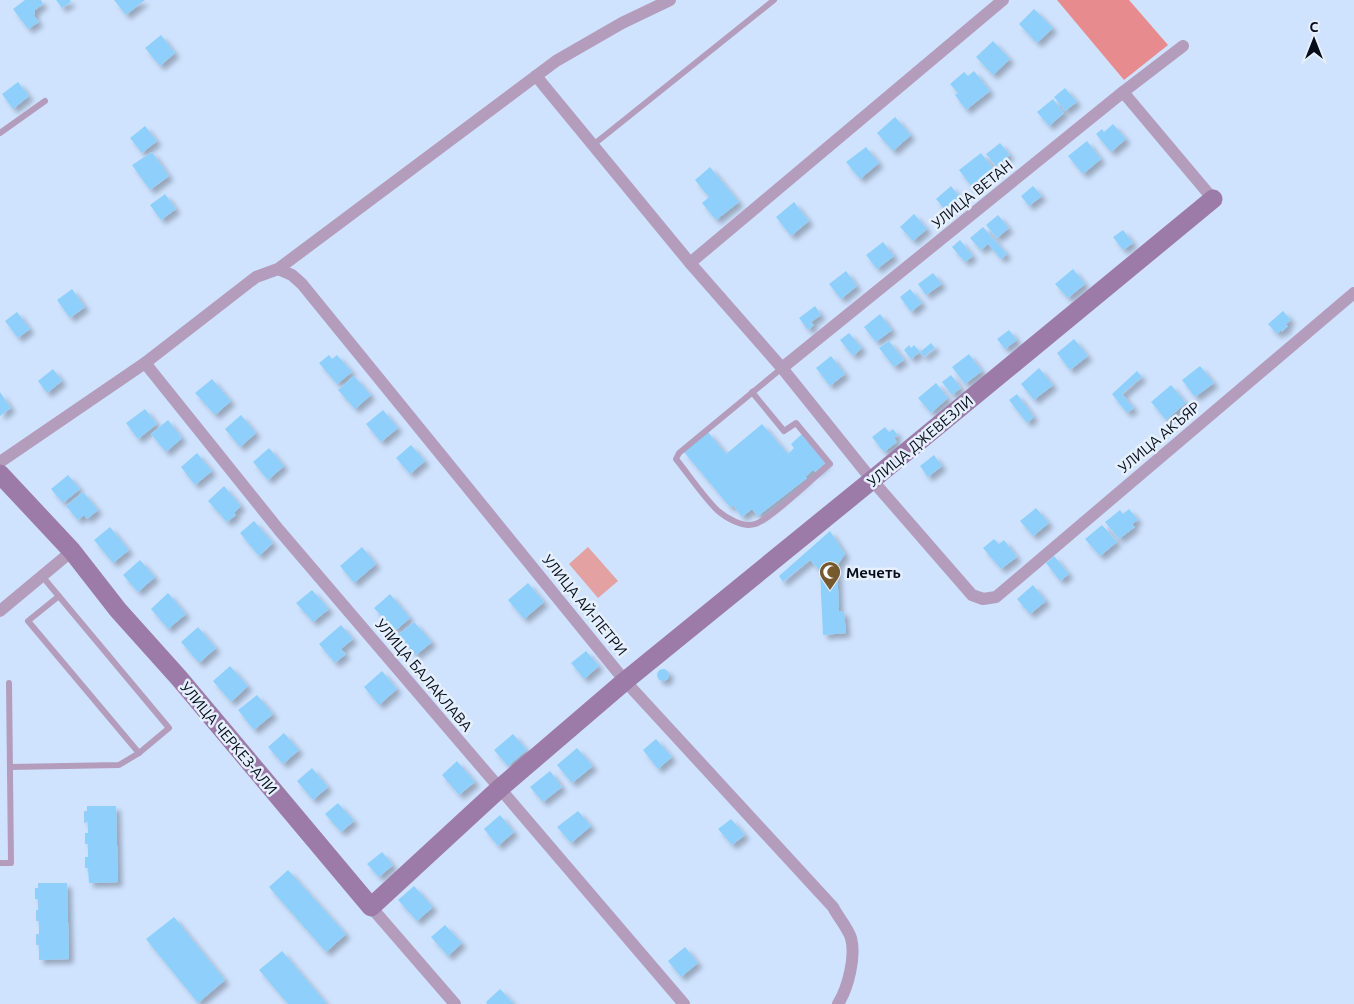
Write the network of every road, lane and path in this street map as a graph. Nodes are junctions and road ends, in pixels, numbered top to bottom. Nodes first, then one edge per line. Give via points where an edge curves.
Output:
1 (670, 0) edge
2 (774, 0) edge
3 (1003, 0) edge
4 (1183, 46) dead end
5 (536, 76) junction
6 (1123, 92) junction
7 (46, 100) dead end
8 (0, 133) edge
9 (593, 145) junction
10 (1213, 199) joint
11 (690, 264) junction
12 (278, 269) junction
13 (1354, 293) edge
14 (145, 363) junction
15 (782, 368) junction
16 (752, 392) junction
17 (0, 462) edge
18 (0, 474) edge
19 (872, 480) junction
20 (72, 551) junction
21 (42, 576) junction
22 (59, 596) junction
23 (0, 611) edge
24 (625, 681) junction
25 (9, 683) dead end
26 (139, 753) junction
27 (10, 767) junction
28 (499, 789) junction
29 (0, 863) edge
30 (371, 907) junction
31 (455, 1004) edge
32 (684, 1004) edge
33 (838, 1004) edge

1 - 5 street via 556,61
2 - 9 lane
3 - 11 street
4 - 6 street, УЛИЦА ВЕТАН
5 - 9 street
5 - 12 street
6 - 10 street
6 - 15 street, УЛИЦА ВЕТАН
7 - 8 lane
9 - 11 street
10 - 19 street, УЛИЦА ДЖЕВЕЗЛИ
11 - 15 street
12 - 14 street via 256,277
12 - 24 street, УЛИЦА АЙ-ПЕТРИ via 302,284
13 - 19 street, УЛИЦА АКЪЯР via 996,597 983,599 972,595
14 - 17 street
14 - 28 street, УЛИЦА БАЛАКЛАВА via 280,530
15 - 16 lane
15 - 19 street
16 - 16 lane via 679,453 676,459 716,509 742,524 755,524 771,514 830,464 796,423 784,431
18 - 20 street, УЛИЦА ЧЕРКЕЗ-АЛИ
19 - 24 street, УЛИЦА ДЖЕВЕЗЛИ
20 - 21 street
20 - 30 street, УЛИЦА ЧЕРКЕЗ-АЛИ via 118,610
21 - 22 lane
21 - 23 street
22 - 26 lane via 169,728
22 - 26 lane via 28,621
24 - 28 street, УЛИЦА ДЖЕВЕЗЛИ
24 - 33 street, УЛИЦА АЙ-ПЕТРИ via 833,907 851,938 852,967
25 - 27 lane
26 - 27 lane via 119,765
27 - 29 lane via 11,863
28 - 30 street, УЛИЦА ДЖЕВЕЗЛИ
28 - 32 street, УЛИЦА БАЛАКЛАВА
30 - 31 street, УЛИЦА ЧЕРКЕЗ-АЛИ

